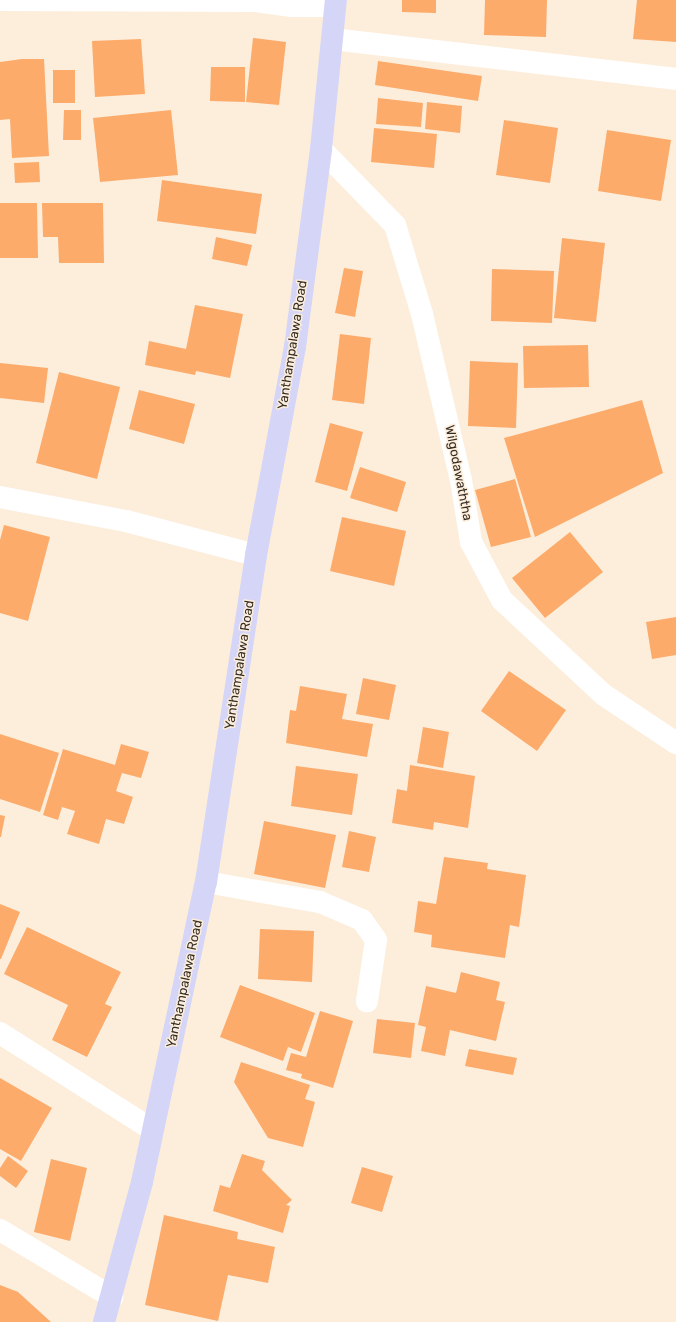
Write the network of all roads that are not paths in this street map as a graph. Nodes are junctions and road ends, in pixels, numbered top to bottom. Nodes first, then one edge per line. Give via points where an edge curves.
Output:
1 (0, 0) edge
2 (335, 3) edge
3 (332, 39) junction
4 (676, 80) edge
5 (321, 149) junction
6 (0, 497) edge
7 (256, 555) junction
8 (676, 743) edge
9 (206, 882) junction
10 (367, 1001) dead end
11 (0, 1033) edge
12 (153, 1130) junction
13 (0, 1230) edge
14 (112, 1297) junction
15 (104, 1322) edge

1 - 2 street via 256,1 292,6
2 - 3 main road, Yanthampalawa Road
3 - 4 street
3 - 5 main road, Yanthampalawa Road
5 - 7 main road, Yanthampalawa Road via 295,347
5 - 8 street, Wilgodawaththa via 395,225 422,314 461,480 471,542 502,600 604,695
6 - 7 street via 126,521
7 - 9 main road, Yanthampalawa Road
9 - 10 street via 320,902 362,920 376,940
9 - 12 main road, Yanthampalawa Road
11 - 12 street
12 - 14 main road, Yanthampalawa Road
13 - 14 street
14 - 15 main road, Yanthampalawa Road

